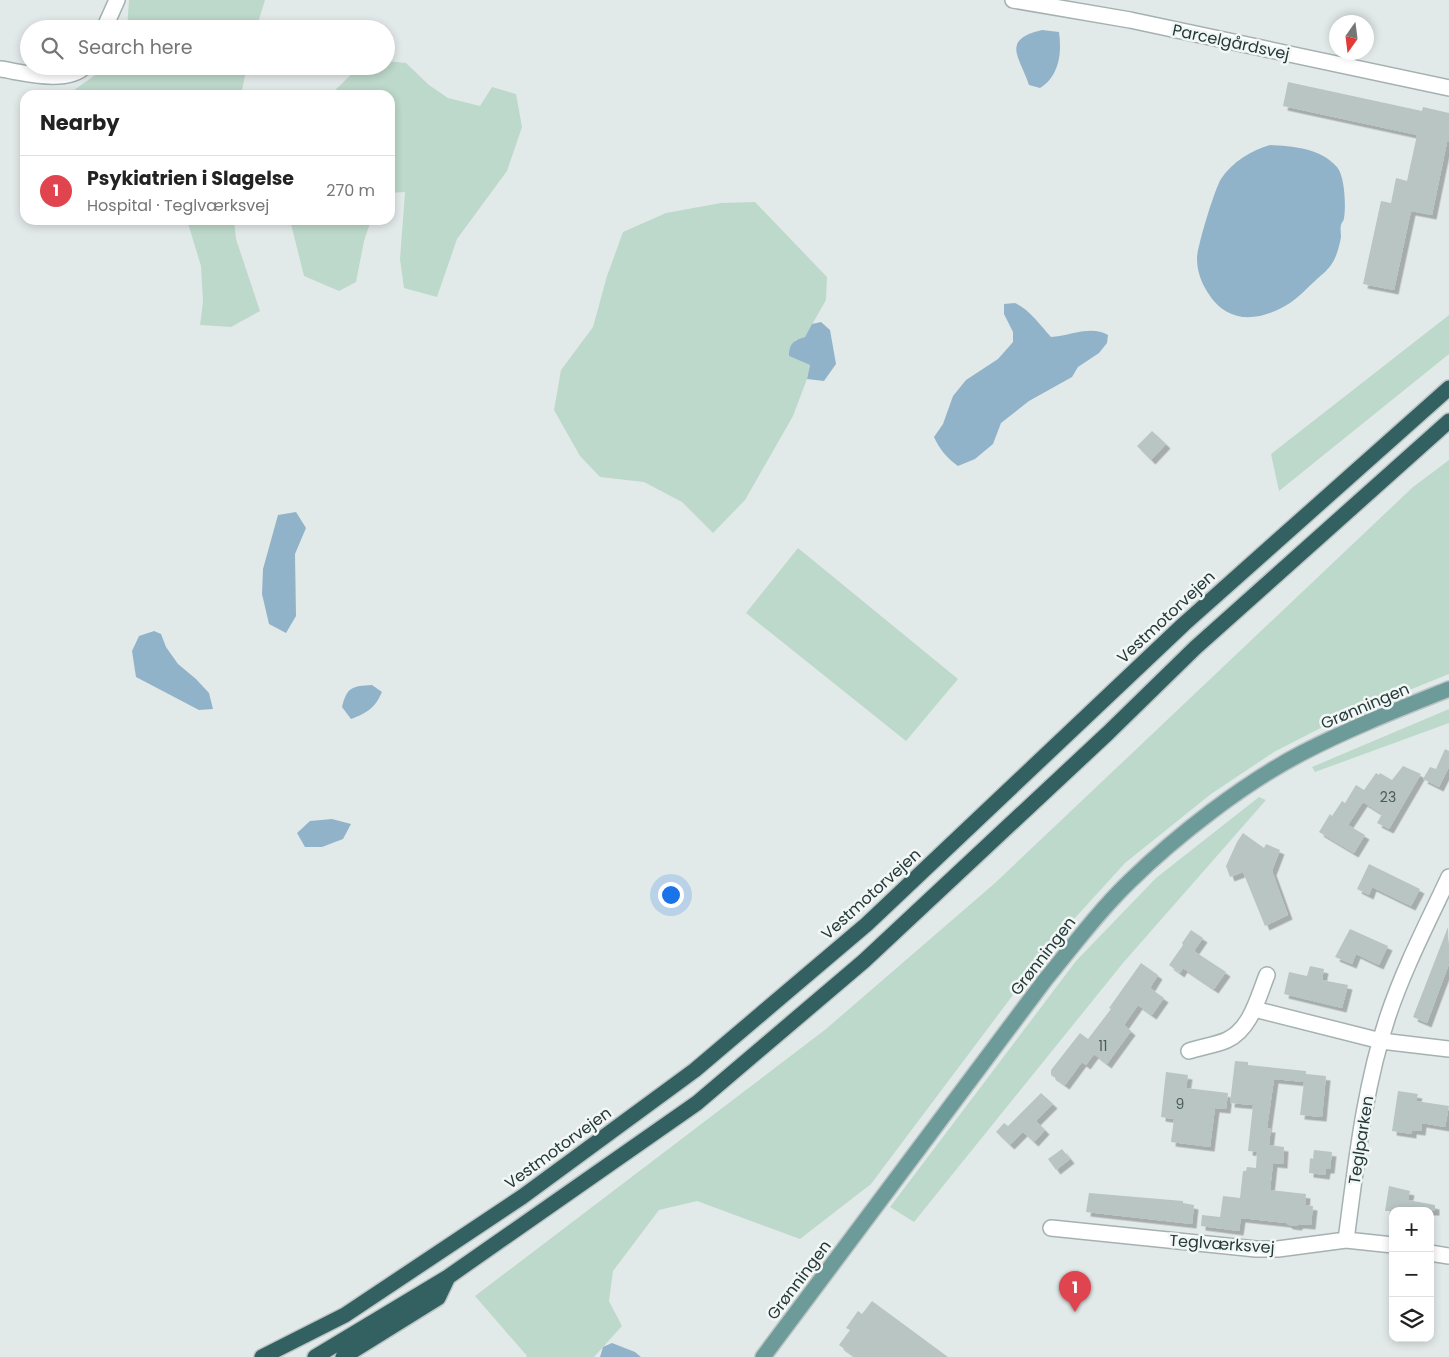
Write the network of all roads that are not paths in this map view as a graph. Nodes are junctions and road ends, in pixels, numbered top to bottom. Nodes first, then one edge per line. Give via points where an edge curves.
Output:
1 (117, 0) edge
2 (1012, 0) edge
3 (108, 20) edge
4 (0, 69) edge
5 (20, 72) edge
6 (43, 75) edge
7 (67, 75) edge
8 (1449, 88) edge
9 (1449, 388) edge
10 (1449, 421) edge
11 (1449, 690) edge
12 (1449, 876) edge
13 (1267, 975) dead end
14 (1254, 1010) junction
15 (1381, 1041) junction
16 (1449, 1049) edge
17 (1189, 1051) dead end
18 (1051, 1228) dead end
19 (1346, 1240) junction
20 (1389, 1245) edge
21 (1434, 1253) edge
22 (1449, 1256) edge
23 (448, 1277) junction
24 (262, 1357) edge
25 (315, 1357) edge
26 (343, 1357) edge
27 (763, 1357) edge

1 - 3 street
2 - 8 street, Parcelgårdsvej via 1130,20
4 - 5 street
6 - 7 street
9 - 24 highway, Vestmotorvejen via 1184,624 867,924 695,1070 522,1197 353,1309
10 - 23 highway via 1195,648 864,961 697,1103
11 - 27 main road, Grønningen via 1364,723 1301,754 1238,792 1128,882 1045,980
12 - 15 street, Teglparken via 1401,982
13 - 14 street
14 - 15 street
14 - 17 street via 1241,1029 1228,1040
15 - 16 street
15 - 19 street, Teglparken via 1362,1127
18 - 19 street, Teglværksvej via 1256,1249
19 - 20 street, Teglværksvej
21 - 22 street
23 - 25 highway
23 - 26 highway via 438,1298

